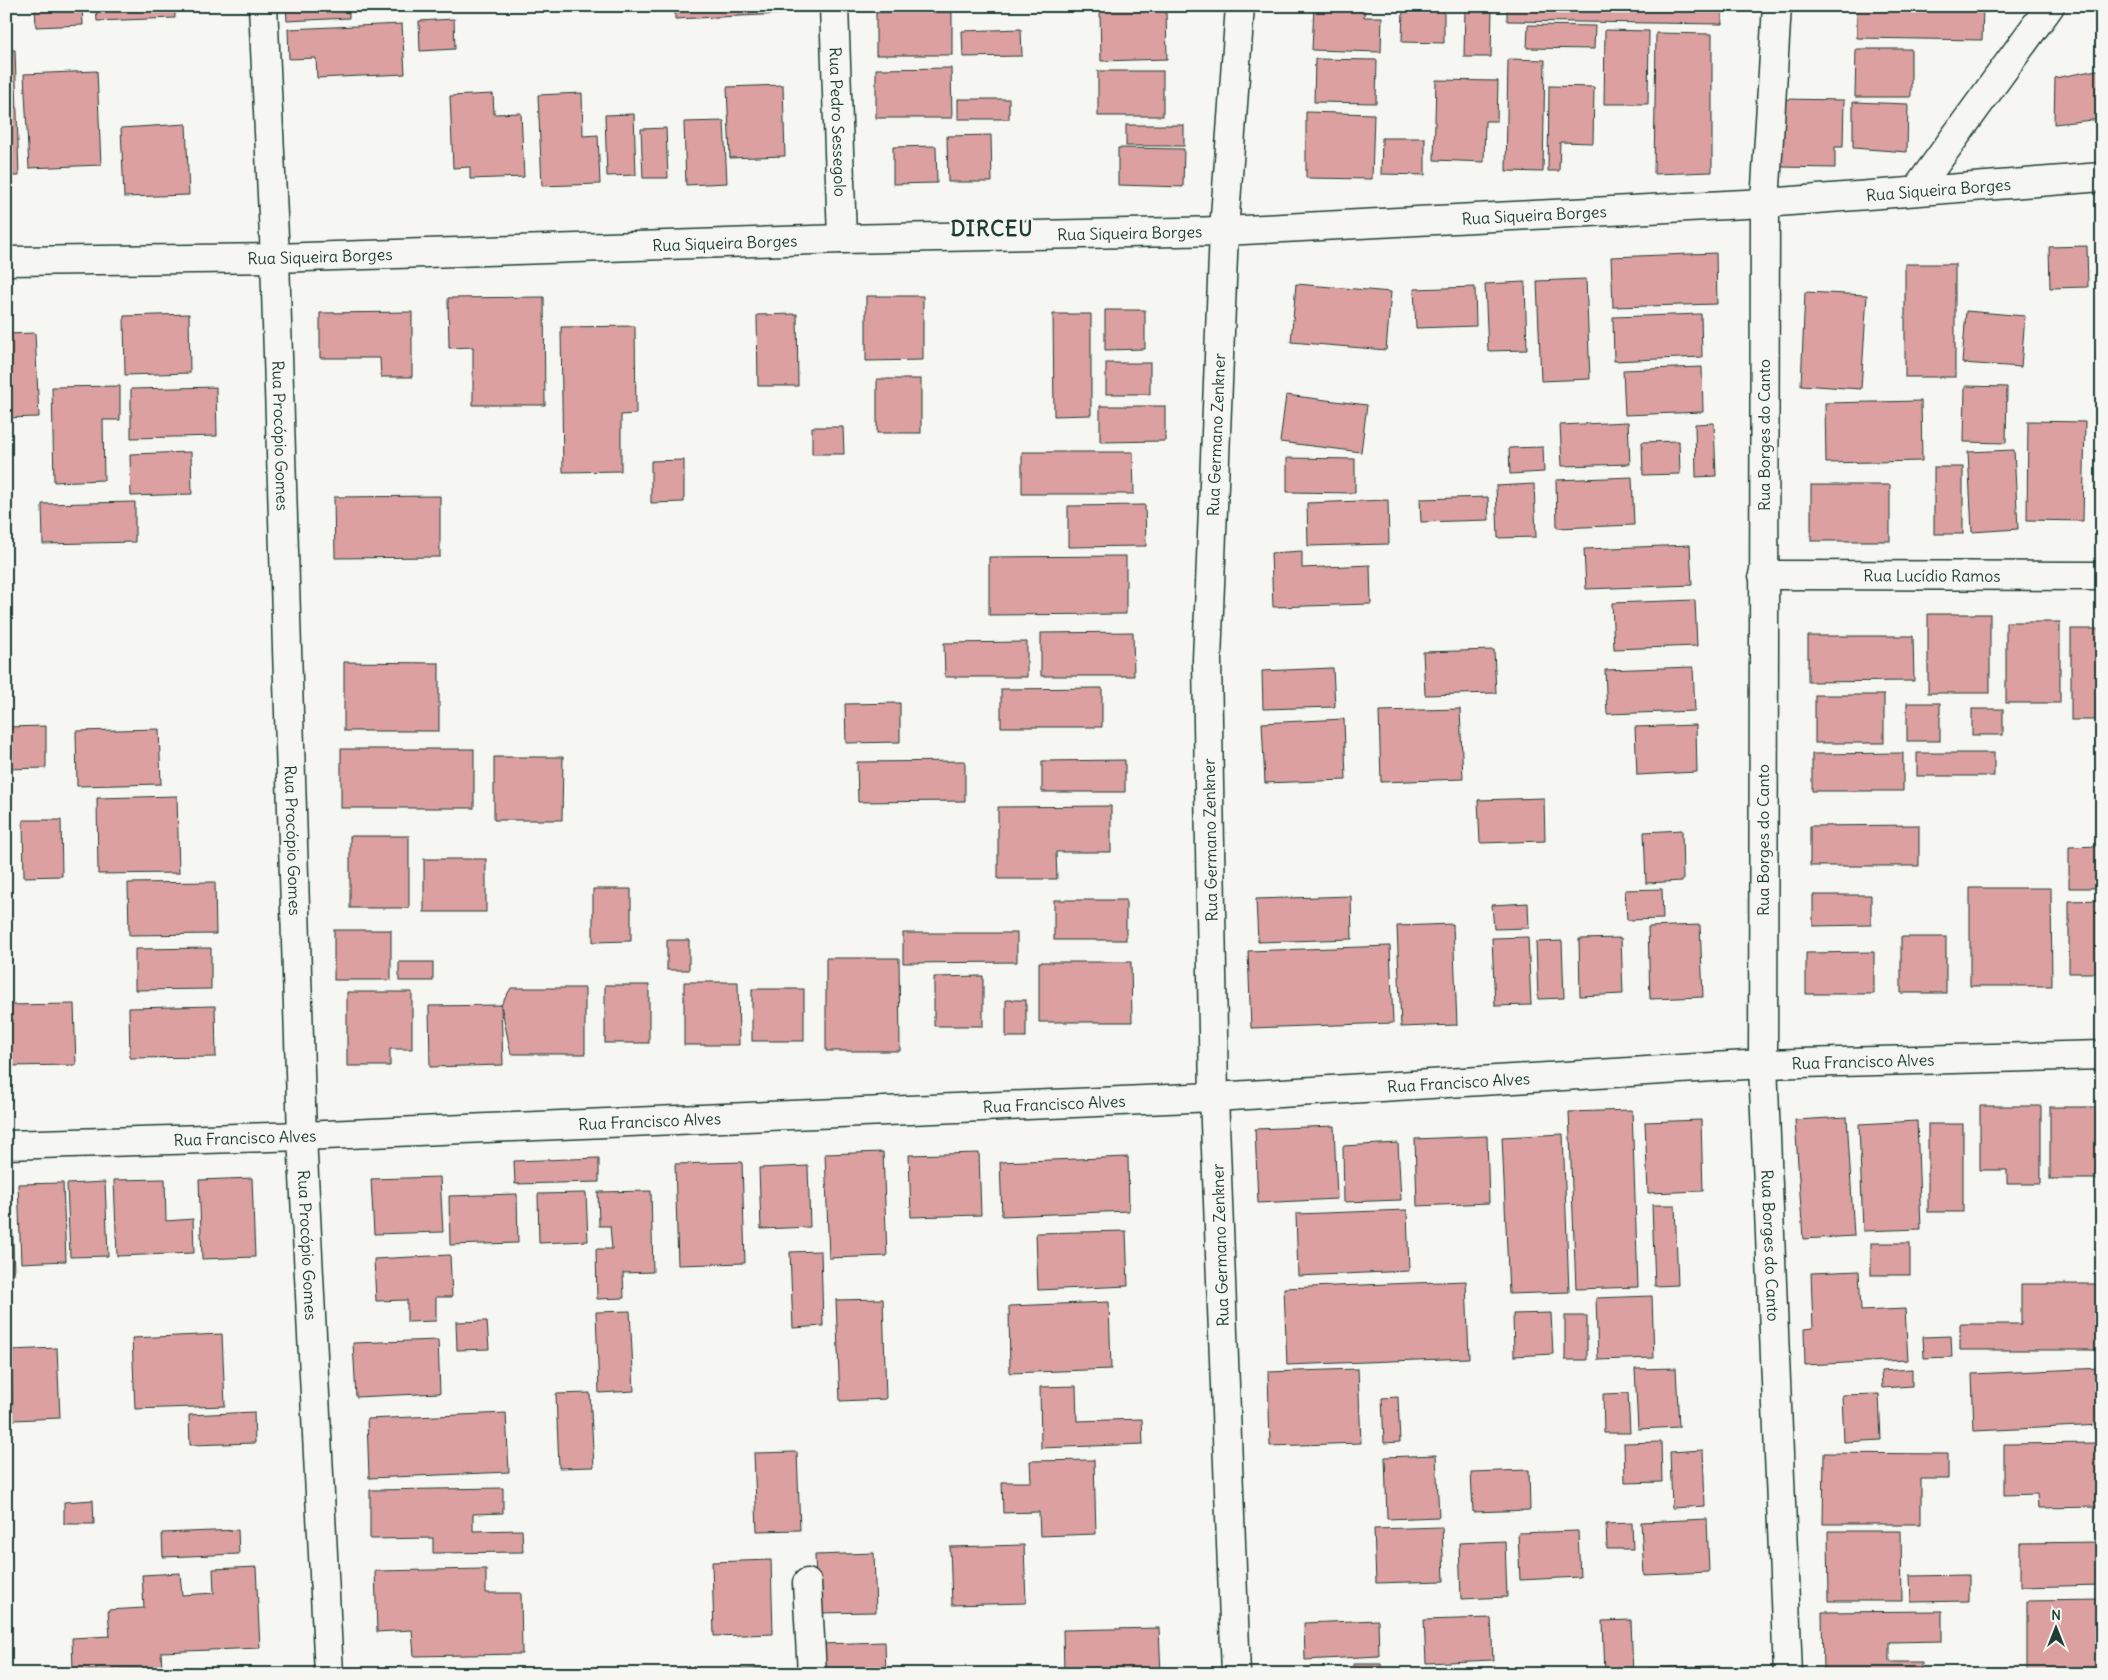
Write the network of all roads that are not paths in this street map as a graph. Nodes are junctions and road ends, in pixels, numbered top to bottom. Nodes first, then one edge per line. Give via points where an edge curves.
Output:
1 (263, 6) edge
2 (834, 6) edge
3 (1240, 6) edge
4 (1776, 6) edge
5 (2050, 6) edge
6 (2102, 177) edge
7 (1916, 190) junction
8 (1765, 203) junction
9 (1224, 231) junction
10 (842, 239) junction
11 (275, 258) junction
12 (6, 261) edge
13 (1762, 575) junction
14 (2102, 576) edge
15 (2102, 1055) edge
16 (1762, 1064) junction
17 (1214, 1097) junction
18 (302, 1136) junction
19 (6, 1145) edge
20 (807, 1583) dead end
21 (328, 1674) edge
22 (812, 1674) edge
23 (1236, 1674) edge
24 (1788, 1674) edge

1 - 11 street, Rua Procópio Gomes
2 - 10 street, Rua Pedro Sessegolo
3 - 9 street, Rua Germano Zenkner
4 - 8 street, Rua Borges do Canto
5 - 7 street
6 - 7 street, Rua Siqueira Borges
7 - 8 street, Rua Siqueira Borges
8 - 9 street, Rua Siqueira Borges
8 - 13 street, Rua Borges do Canto
9 - 10 street, Rua Siqueira Borges
9 - 17 street, Rua Germano Zenkner via 1207,660
10 - 11 street, Rua Siqueira Borges
11 - 12 street, Rua Siqueira Borges
11 - 18 street, Rua Procópio Gomes
13 - 14 street, Rua Lucídio Ramos
13 - 16 street, Rua Borges do Canto
15 - 16 street, Rua Francisco Alves
16 - 17 street, Rua Francisco Alves
16 - 24 street, Rua Borges do Canto
17 - 18 street, Rua Francisco Alves
17 - 23 street, Rua Germano Zenkner
18 - 19 street, Rua Francisco Alves
18 - 21 street, Rua Procópio Gomes
20 - 22 street

